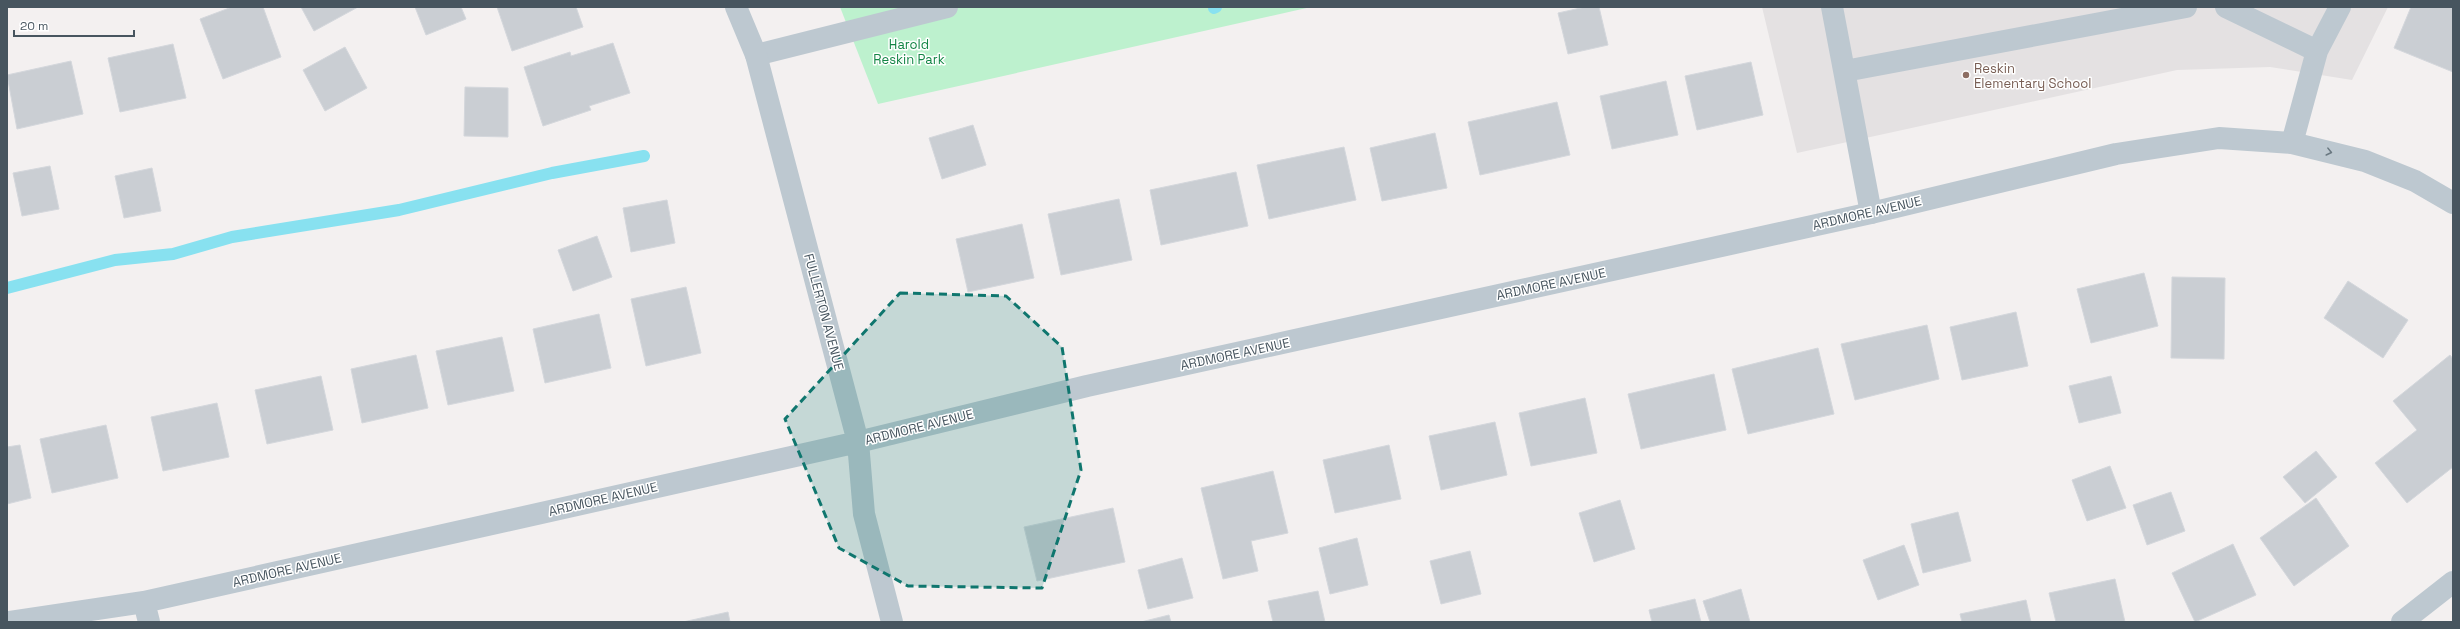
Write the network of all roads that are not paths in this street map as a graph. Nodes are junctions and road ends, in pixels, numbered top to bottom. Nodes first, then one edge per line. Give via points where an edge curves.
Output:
1 (736, 7) edge
2 (947, 7) edge
3 (1832, 7) edge
4 (2186, 7) edge
5 (2226, 7) edge
6 (2340, 7) edge
7 (922, 9) edge
8 (2317, 51) junction
9 (756, 55) junction
10 (1844, 71) junction
11 (2292, 143) junction
12 (2453, 203) edge
13 (1871, 213) junction
14 (858, 442) junction
15 (2453, 582) edge
16 (146, 612) edge
17 (10, 622) edge
18 (892, 622) edge
19 (2402, 622) edge

1 - 9 street, FULLERTON AVENUE
2 - 7 street
3 - 10 street
4 - 10 street
5 - 8 street
6 - 8 street
7 - 9 street
8 - 11 street
9 - 14 street, FULLERTON AVENUE
10 - 13 street
11 -> 12 street, ARDMORE AVENUE via 2365,161 2415,182
11 - 13 street, ARDMORE AVENUE via 2219,138 2116,154
13 - 14 street, ARDMORE AVENUE via 1087,386
14 - 16 street, ARDMORE AVENUE
14 - 18 street, FULLERTON AVENUE via 864,514
15 - 19 street
16 - 17 street, ARDMORE AVENUE

